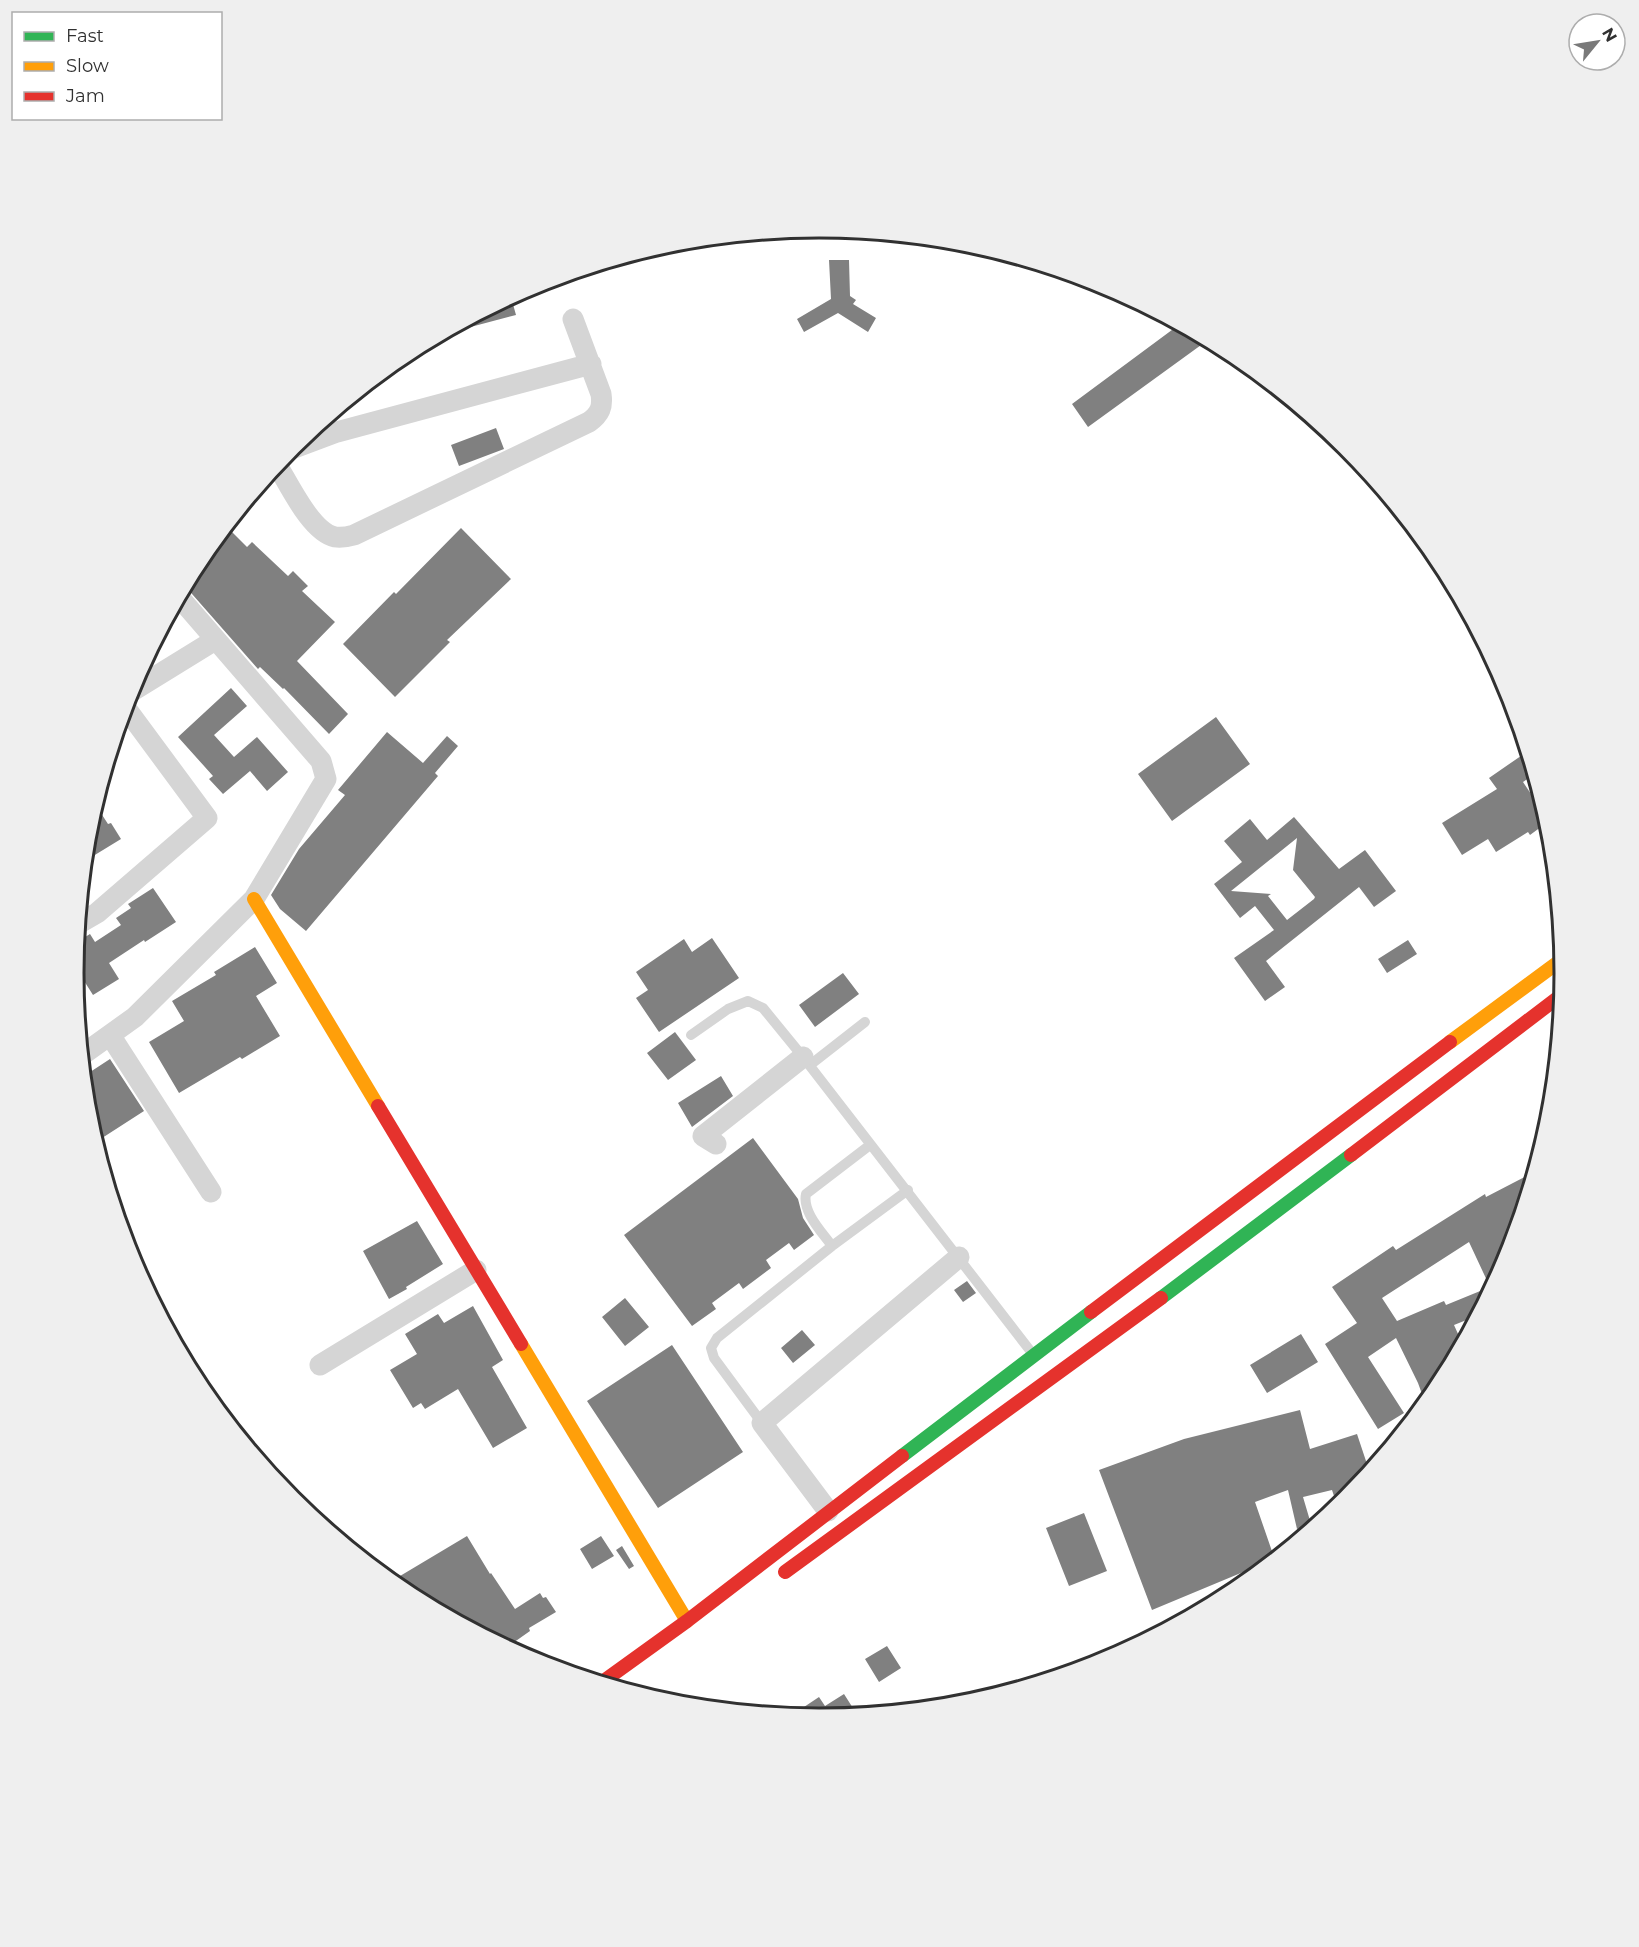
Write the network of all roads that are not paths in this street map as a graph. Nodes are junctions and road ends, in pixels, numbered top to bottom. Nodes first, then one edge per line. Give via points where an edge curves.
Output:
1 (573, 319) dead end
2 (591, 364) junction
3 (312, 442) edge
4 (282, 472) edge
5 (184, 604) edge
6 (215, 640) junction
7 (144, 684) edge
8 (131, 715) edge
9 (254, 899) junction
10 (86, 919) edge
11 (1555, 965) edge
12 (1554, 1001) edge
13 (865, 1022) dead end
14 (110, 1035) junction
15 (691, 1035) dead end
16 (88, 1050) edge
17 (807, 1061) junction
18 (716, 1144) dead end
19 (870, 1145) junction
20 (908, 1190) junction
21 (211, 1192) dead end
22 (832, 1246) junction
23 (959, 1257) junction
24 (476, 1270) junction
25 (1034, 1355) junction
26 (320, 1365) dead end
27 (762, 1423) junction
28 (828, 1511) junction
29 (778, 1577) dead end
30 (687, 1621) junction
31 (608, 1678) edge

1 - 2 street
2 - 3 street
2 - 4 street via 603,402 596,417 354,535 333,537 322,531
5 - 6 street
6 - 7 street
6 - 9 street via 321,760 327,779
8 - 10 street via 207,818
9 - 14 street via 135,1017
9 - 24 main road
11 - 25 main road
12 - 29 main road via 1202,1268
13 - 17 lane
14 - 16 street
14 - 21 street
15 - 17 lane via 728,1009 748,1001 763,1008
17 - 18 street via 703,1136
17 - 19 lane
19 - 20 lane
19 - 22 lane via 806,1194 804,1201 809,1213
20 - 22 lane
20 - 23 lane
22 - 27 lane via 717,1338 711,1348 714,1358
23 - 25 lane
23 - 27 street
24 - 26 street
24 - 30 main road
25 - 28 main road
27 - 28 street
28 - 30 main road
30 - 31 main road

